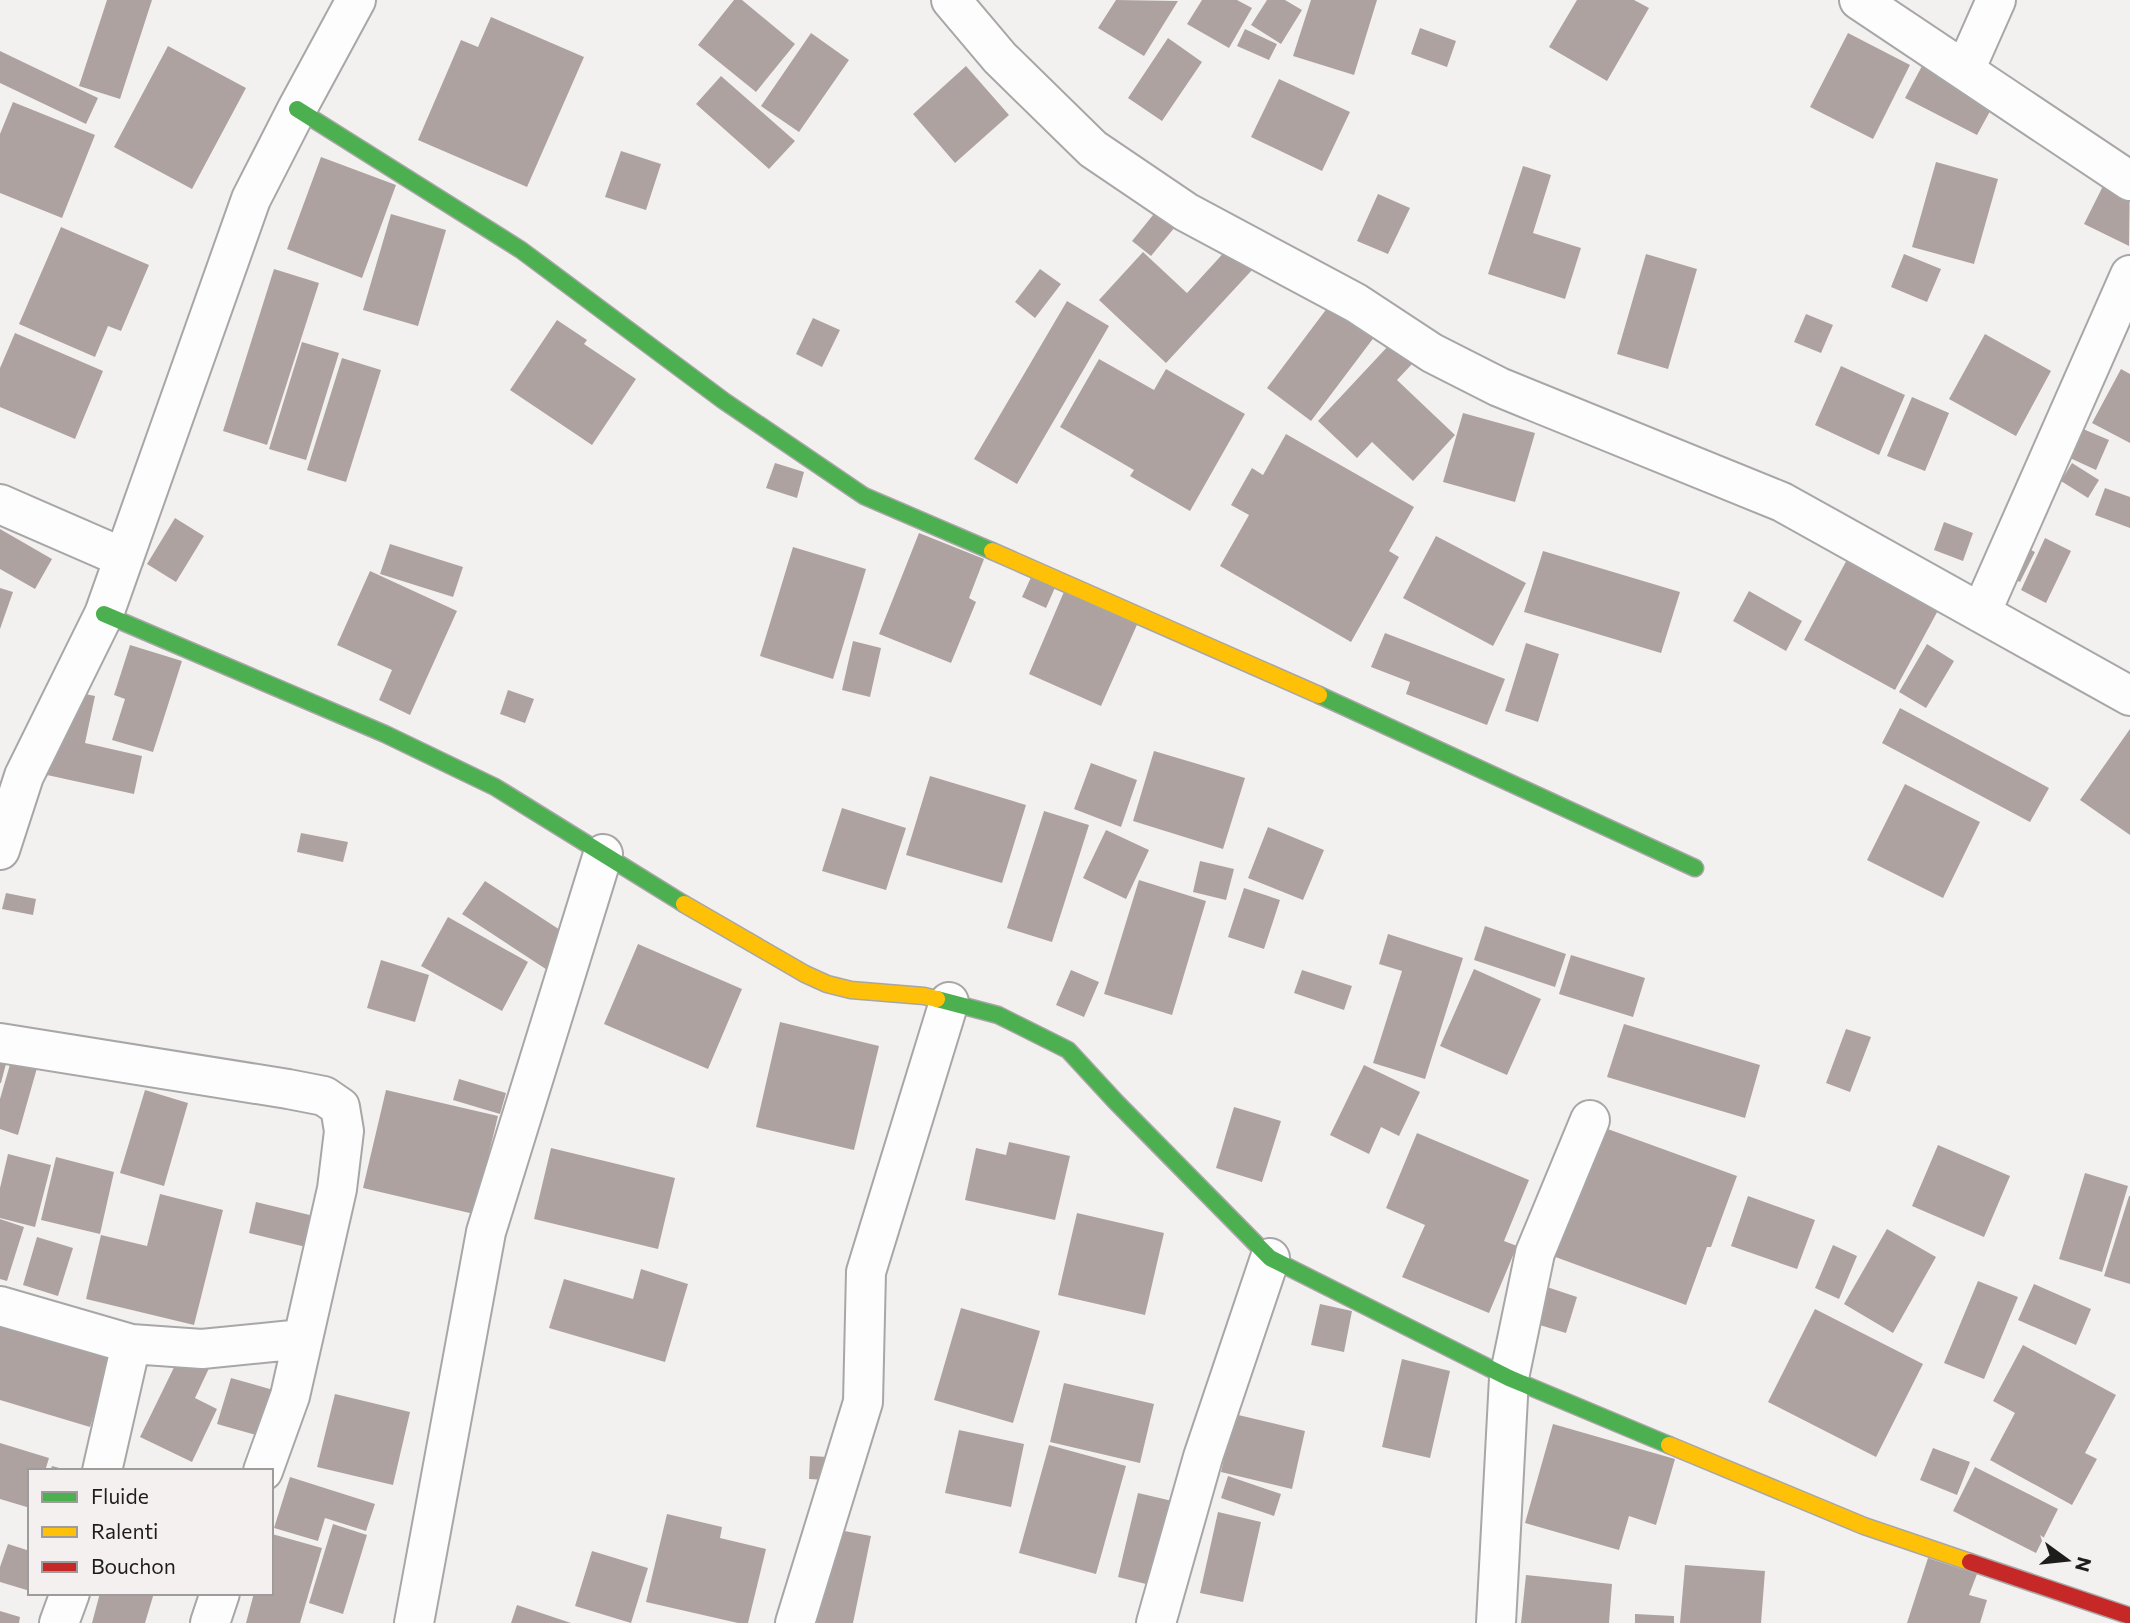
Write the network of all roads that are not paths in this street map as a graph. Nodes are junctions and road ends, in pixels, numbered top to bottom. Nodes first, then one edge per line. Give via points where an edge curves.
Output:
1 (356, 0) edge
2 (951, 0) edge
3 (1859, 0) edge
4 (1996, 0) edge
5 (1965, 70) junction
6 (297, 109) junction
7 (2130, 181) edge
8 (2130, 275) edge
9 (0, 504) edge
10 (124, 558) junction
11 (1981, 613) junction
12 (104, 614) junction
13 (2130, 696) edge
14 (0, 850) edge
15 (603, 854) junction
16 (1695, 868) dead end
17 (949, 1002) junction
18 (0, 1043) edge
19 (1590, 1120) dead end
20 (1270, 1258) junction
21 (0, 1306) edge
22 (302, 1339) junction
23 (131, 1344) junction
24 (1509, 1378) junction
25 (102, 1469) edge
26 (264, 1469) edge
27 (69, 1595) edge
28 (219, 1595) edge
29 (2130, 1616) edge
30 (59, 1623) edge
31 (210, 1623) edge
32 (414, 1623) edge
33 (795, 1623) edge
34 (1156, 1623) edge
35 (1496, 1623) edge

1 - 6 street
2 - 11 street via 1000,58 1093,149 1186,212 1356,303 1443,359 1499,387 1782,502
3 - 5 street
4 - 5 street
5 - 7 street
6 - 10 street via 251,199
6 - 16 street via 522,250 724,401 863,496 1244,660
8 - 11 street
9 - 10 street
10 - 12 street
11 - 13 street
12 - 14 street via 24,776
12 - 15 street via 471,775
15 - 17 street via 827,984
15 - 32 street via 486,1232
17 - 20 street via 998,1014 1068,1050
17 - 33 street via 866,1272 863,1402
18 - 22 street via 288,1089 324,1096 340,1107 344,1131 337,1189
19 - 24 street via 1535,1253
20 - 24 street
20 - 34 street via 1203,1457
21 - 23 street
22 - 23 street via 202,1349
22 - 26 street via 290,1396
23 - 25 street
24 - 29 street via 1864,1526
24 - 35 street
27 - 30 street
28 - 31 street

